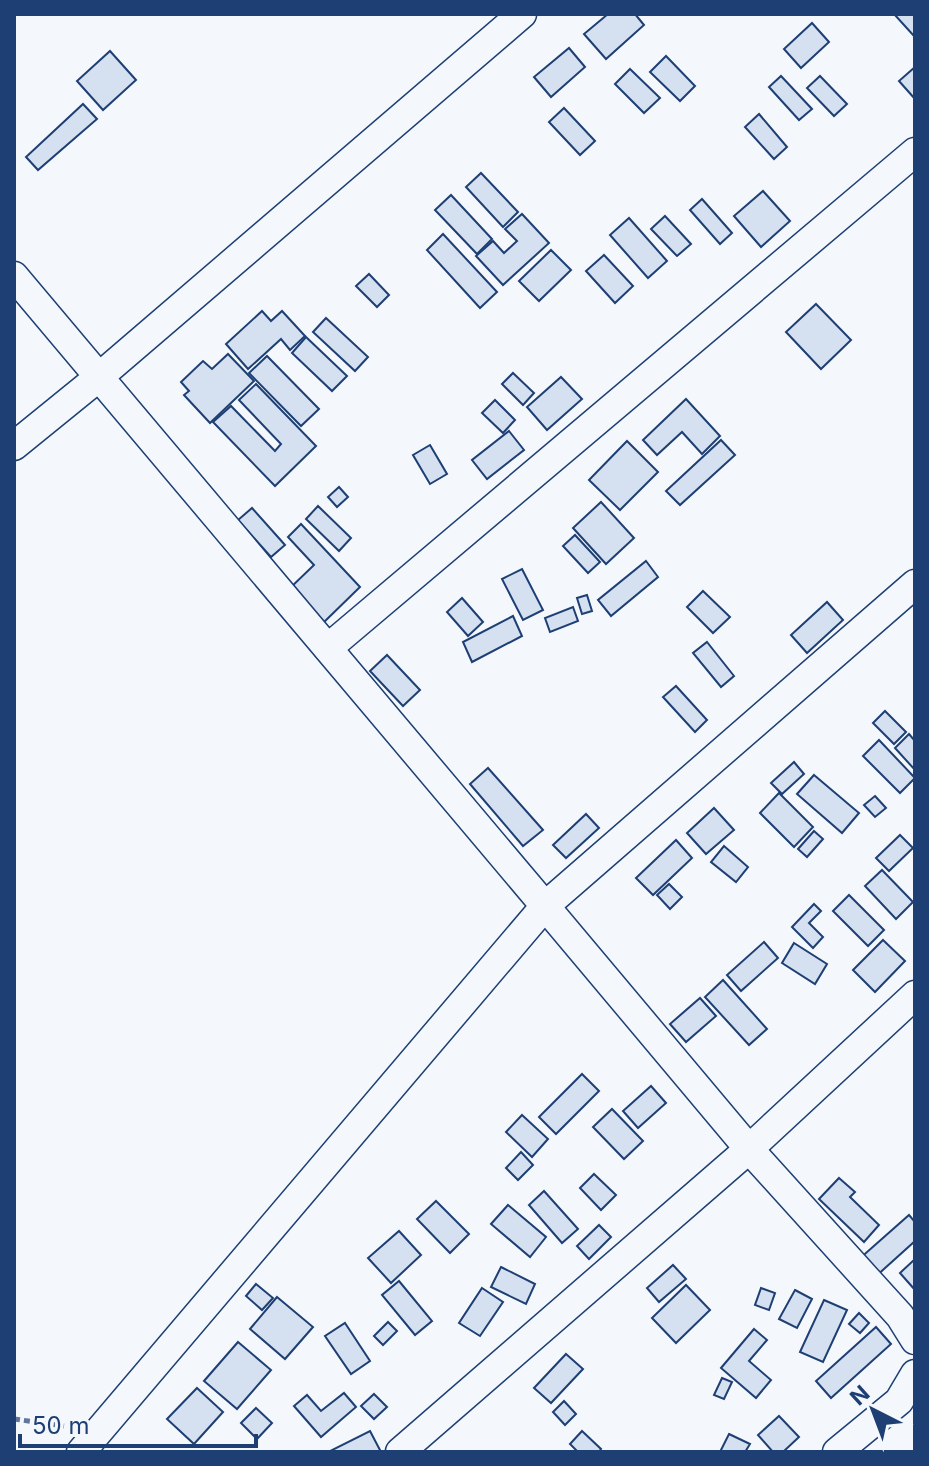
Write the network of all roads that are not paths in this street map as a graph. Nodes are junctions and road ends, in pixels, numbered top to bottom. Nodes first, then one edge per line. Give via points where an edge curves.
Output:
1 (522, 14) edge
2 (915, 152) edge
3 (14, 276) edge
4 (99, 377) junction
5 (14, 446) edge
6 (915, 584) edge
7 (328, 648) junction
8 (545, 906) junction
9 (915, 995) edge
10 (749, 1149) junction
11 (915, 1340) edge
12 (915, 1374) edge
13 (90, 1442) edge
14 (400, 1452) edge
15 (837, 1452) edge

1 - 4 street
2 - 7 street
3 - 4 street
4 - 5 street
4 - 7 street
6 - 8 street
7 - 8 street
8 - 10 street
8 - 13 street
9 - 10 street
10 - 11 street via 900,1316
10 - 14 street
12 - 15 street via 899,1401

